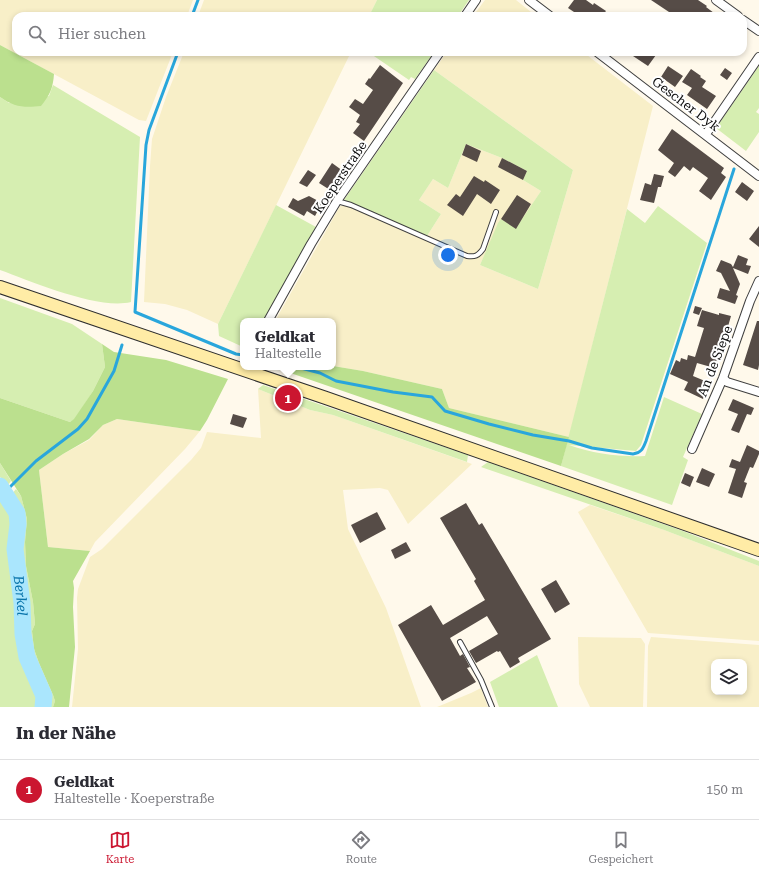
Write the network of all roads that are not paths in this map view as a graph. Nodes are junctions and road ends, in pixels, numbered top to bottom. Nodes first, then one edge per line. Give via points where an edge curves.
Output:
1 (476, 0) edge
2 (528, 0) edge
3 (716, 0) edge
4 (468, 12) edge
5 (544, 12) edge
6 (732, 12) edge
7 (747, 23) edge
8 (759, 31) edge
9 (437, 56) edge
10 (602, 56) edge
11 (759, 57) edge
12 (706, 134) junction
13 (759, 176) edge
14 (338, 201) junction
15 (496, 212) dead end
16 (759, 281) edge
17 (0, 287) edge
18 (270, 318) edge
19 (240, 367) edge
20 (248, 370) edge
21 (723, 378) junction
22 (759, 392) edge
23 (692, 450) dead end
24 (759, 550) edge
25 (460, 642) dead end
26 (492, 707) edge

1 - 4 street
2 - 5 street
3 - 6 street
7 - 8 street
9 - 14 street, Koeperstraße
10 - 12 street, Gescher Dyk
11 - 12 street
12 - 13 street, Gescher Dyk
14 - 15 lane via 467,256 480,253 483,249
14 - 18 street, Koeperstraße
16 - 21 street, An de Siepe
17 - 19 main road
20 - 24 main road
21 - 22 street via 727,382
21 - 23 street, An de Siepe
25 - 26 lane via 481,680

